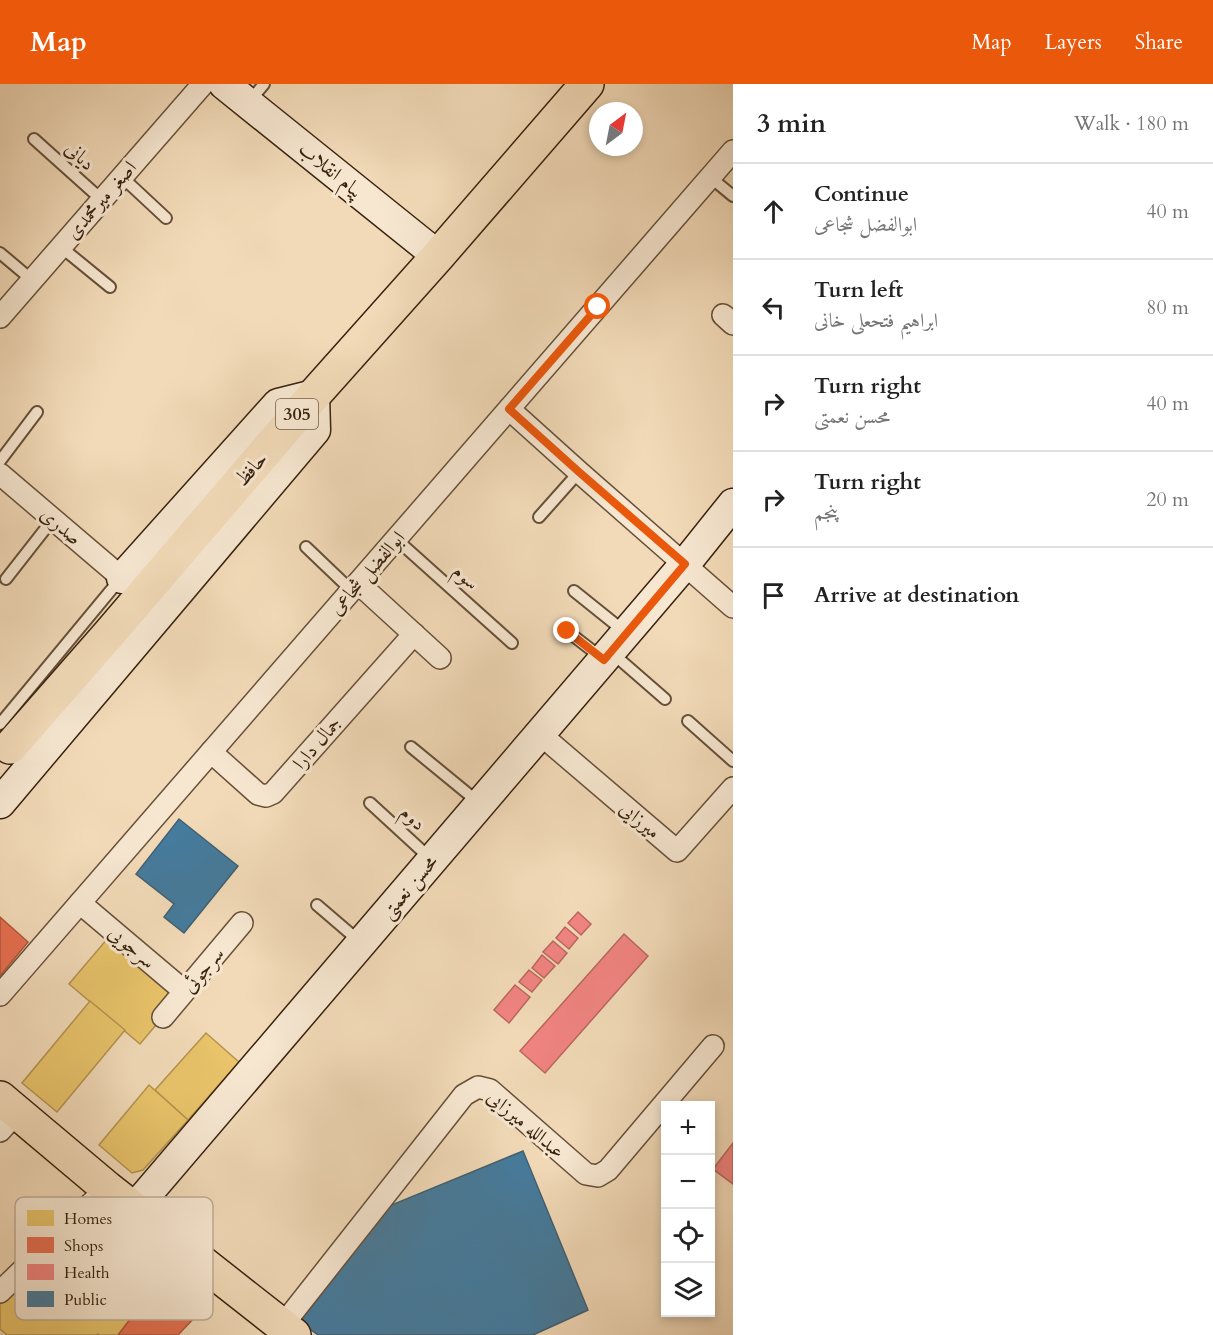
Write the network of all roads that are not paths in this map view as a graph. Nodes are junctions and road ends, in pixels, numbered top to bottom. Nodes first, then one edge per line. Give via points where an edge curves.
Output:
1 (203, 84) edge
2 (224, 84) edge
3 (588, 84) edge
4 (256, 94) edge
5 (34, 139) dead end
6 (733, 151) edge
7 (122, 177) junction
8 (710, 177) junction
9 (733, 196) edge
10 (102, 200) junction
11 (166, 218) dead end
12 (61, 247) junction
13 (0, 253) edge
14 (438, 256) junction
15 (32, 280) junction
16 (110, 287) dead end
17 (0, 317) edge
18 (314, 395) junction
19 (509, 409) junction
20 (37, 412) dead end
21 (0, 462) edge
22 (579, 472) junction
23 (0, 474) edge
24 (733, 504) edge
25 (539, 517) dead end
26 (53, 519) junction
27 (396, 539) junction
28 (306, 547) dead end
29 (685, 564) junction
30 (122, 578) junction
31 (6, 579) dead end
32 (355, 587) junction
33 (574, 591) dead end
34 (733, 607) edge
35 (567, 631) dead end
36 (414, 634) junction
37 (512, 643) dead end
38 (614, 648) junction
39 (440, 658) dead end
40 (665, 699) dead end
41 (688, 721) dead end
42 (540, 734) junction
43 (5, 735) edge
44 (411, 747) dead end
45 (212, 752) junction
46 (733, 761) edge
47 (733, 789) edge
48 (0, 803) edge
49 (370, 803) dead end
50 (480, 804) junction
51 (432, 860) junction
52 (80, 903) junction
53 (317, 905) dead end
54 (242, 922) dead end
55 (362, 943) junction
56 (184, 991) junction
57 (0, 995) edge
58 (163, 1017) dead end
59 (713, 1046) dead end
60 (7, 1117) edge
61 (46, 1151) dead end
62 (107, 1188) junction
63 (98, 1197) edge
64 (103, 1197) edge
65 (119, 1197) edge
66 (144, 1197) edge
67 (213, 1272) edge
68 (15, 1277) edge
69 (0, 1292) edge
70 (288, 1331) edge

1 - 7 street, اصغر میرمحمدی
2 - 4 street, پیام انقلاب
3 - 14 main road, حافظ / 305
4 - 14 street, پیام انقلاب
5 - 10 lane, دیانی
6 - 8 street, ابوالفضل شجاعی
7 - 10 street, اصغر میرمحمدی
7 - 11 lane
8 - 9 lane
8 - 19 street, ابوالفضل شجاعی
10 - 12 street, اصغر میرمحمدی
12 - 15 street, اصغر میرمحمدی
12 - 16 lane
13 - 15 lane
14 - 18 main road, حافظ / 305
15 - 17 street, اصغر میرمحمدی
18 - 30 street via 278,404
18 - 43 main road, حافظ / 305 via 117,625
18 - 48 street, 305 via 315,430
19 - 22 street
19 - 27 street, ابوالفضل شجاعی
20 - 21 lane
22 - 25 lane
22 - 29 street
23 - 26 street, صدری
24 - 29 street, محسن نعمتی
26 - 30 street, صدری
26 - 31 lane
27 - 32 street, ابوالفضل شجاعی
27 - 37 lane, سوم
28 - 32 lane
29 - 34 street
29 - 38 street, محسن نعمتی
30 - 43 lane
32 - 36 street
32 - 45 street, ابوالفضل شجاعی
33 - 38 lane
35 - 38 lane
36 - 39 street
36 - 45 street, جمال دارا via 273,793 258,794
38 - 40 lane
38 - 42 street, محسن نعمتی
41 - 46 lane
42 - 47 street, میرزایی via 677,851
42 - 50 street, محسن نعمتی
44 - 50 lane
45 - 52 street, ابوالفضل شجاعی
49 - 51 lane, دوم
50 - 51 street, محسن نعمتی
51 - 55 street, محسن نعمتی
52 - 56 street, سرجویی
52 - 57 street, ابوالفضل شجاعی
53 - 55 lane
54 - 56 street, سرجوئی
55 - 66 street, محسن نعمتی
56 - 58 street, سرجوئی
59 - 70 street, عبدالله میرزایی via 608,1170 598,1176 586,1174 490,1090 478,1087 464,1095
60 - 62 main road
61 - 64 lane
62 - 63 street
62 - 65 main road
67 - 70 main road
68 - 69 street

